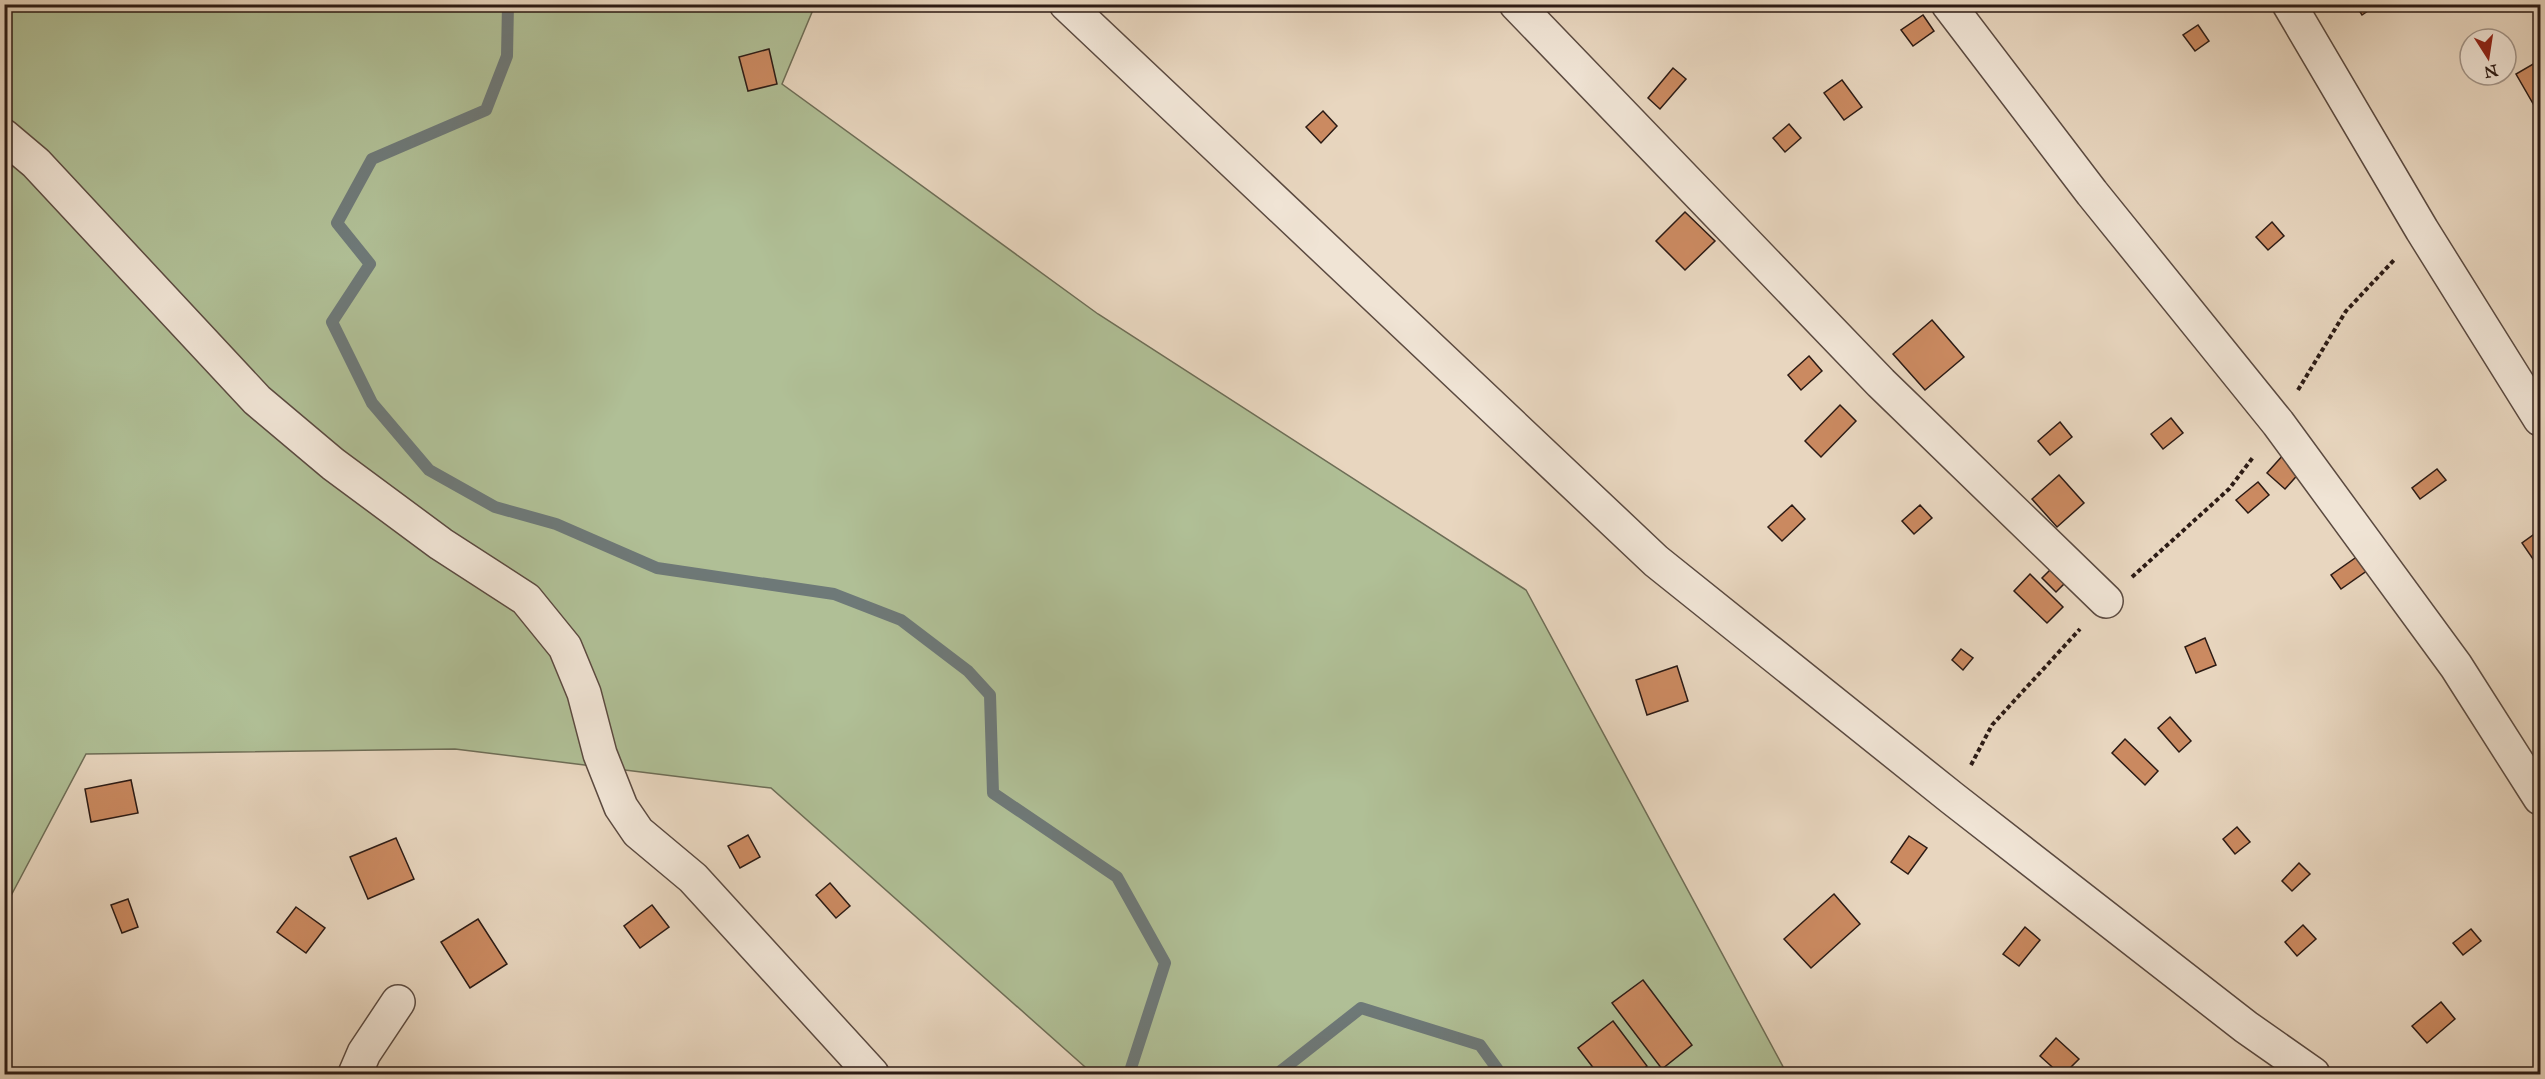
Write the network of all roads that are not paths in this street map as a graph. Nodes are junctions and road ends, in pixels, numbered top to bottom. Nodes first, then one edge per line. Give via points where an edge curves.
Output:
1 (1066, 4) edge
2 (1516, 4) edge
3 (1948, 4) edge
4 (2289, 4) edge
5 (4, 136) edge
6 (2541, 419) edge
7 (2106, 601) road end
8 (2541, 798) edge
9 (398, 1002) dead end
10 (355, 1074) edge
11 (872, 1074) edge
12 (2313, 1074) edge

1 - 12 street via 1656,561 1952,798 2246,1027
2 - 7 street via 1881,383
3 - 8 street via 2092,193 2278,423 2456,666
4 - 6 street via 2422,230
5 - 11 street via 36,163 257,400 333,464 441,544 526,599 565,647 584,693 600,754 621,807 638,832 693,878
9 - 10 street via 364,1053

